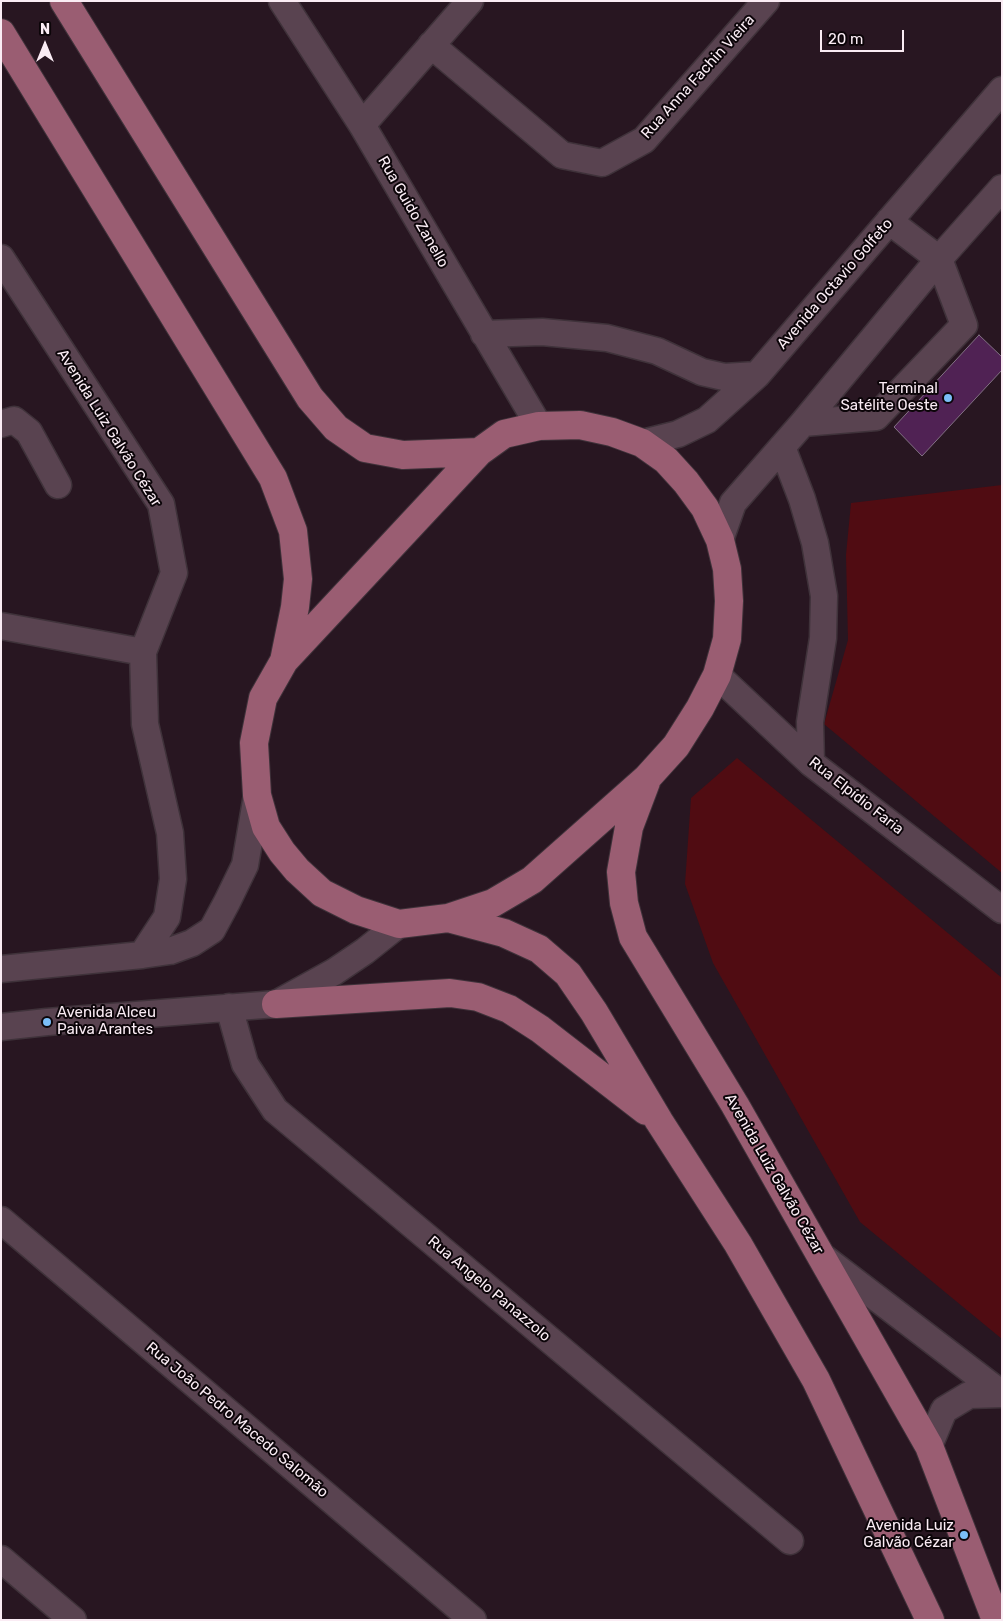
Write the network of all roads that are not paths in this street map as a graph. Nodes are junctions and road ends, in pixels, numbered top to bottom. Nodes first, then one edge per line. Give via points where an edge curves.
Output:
1 (64, 1) edge
2 (282, 1) edge
3 (470, 1) edge
4 (766, 1) edge
5 (1, 33) edge
6 (431, 45) junction
7 (1002, 90) edge
8 (362, 125) junction
9 (1002, 188) edge
10 (890, 221) junction
11 (1, 258) edge
12 (939, 259) junction
13 (484, 334) junction
14 (757, 375) junction
15 (803, 423) junction
16 (1, 424) edge
17 (539, 426) junction
18 (642, 443) junction
19 (782, 447) junction
20 (479, 452) junction
21 (58, 485) dead end
22 (720, 540) junction
23 (1, 626) edge
24 (143, 652) junction
25 (284, 661) junction
26 (717, 675) junction
27 (811, 763) junction
28 (647, 778) junction
29 (257, 796) junction
30 (1002, 910) edge
31 (448, 918) junction
32 (399, 924) junction
33 (142, 956) junction
34 (1, 970) edge
35 (276, 1004) junction
36 (229, 1007) junction
37 (1, 1027) edge
38 (659, 1122) junction
39 (1, 1220) edge
40 (823, 1258) junction
41 (1002, 1394) edge
42 (929, 1446) junction
43 (790, 1541) dead end
44 (1, 1559) edge
45 (73, 1620) edge
46 (473, 1620) edge
47 (930, 1620) edge
48 (996, 1620) edge

1 - 20 main road via 310,398 336,428 365,448 403,455
2 - 8 street, Rua Guido Zanello
3 - 6 street
4 - 6 street, Rua Anna Fachin Vieira via 644,140 602,163 562,156
5 - 25 main road, Avenida Luiz Galvão Cézar via 273,478 293,531 298,579
6 - 8 street
7 - 10 street, Avenida Octavio Golfeto
8 - 13 street, Rua Guido Zanello
9 - 12 street
10 - 12 street
10 - 14 street, Avenida Octavio Golfeto
11 - 24 street, Avenida Luiz Galvão Cézar via 161,504 174,573
12 - 15 street
12 - 15 street via 964,325 876,417
13 - 14 street via 542,332 608,338 657,351 717,376
13 - 17 street, Rua Guido Zanello
14 - 18 street, Avenida Octavio Golfeto via 707,420 678,434
15 - 19 street
16 - 21 street via 14,420 29,432
17 - 18 main road, Avenida Luiz Galvão Cézar via 580,425
17 - 20 main road, Avenida Luiz Galvão Cézar via 504,434
18 - 22 main road, Avenida Luiz Galvão Cézar via 666,460 686,482 705,508
19 - 22 street via 733,503
19 - 27 street via 815,542 824,596 823,638 810,722
20 - 25 main road, Avenida Luiz Galvão Cézar
22 - 26 main road, Avenida Luiz Galvão Cézar via 727,569 728,601 727,639
23 - 24 street
24 - 33 street, Avenida Luiz Galvão Cézar via 146,724 170,833 173,879 167,917
25 - 29 main road, Avenida Luiz Galvão Cézar via 263,698 254,743
26 - 27 street, Rua Elpídio Faria
26 - 28 main road, Avenida Luiz Galvão Cézar via 676,746
27 - 30 street, Rua Elpídio Faria
28 - 31 main road, Avenida Luiz Galvão Cézar via 532,880 493,903
28 - 40 main road, Avenida Luiz Galvão Cézar via 629,827 621,872 624,903 633,936 736,1105
29 - 32 main road, Avenida Luiz Galvão Cézar via 266,827 303,876 322,893 356,910
29 - 33 street via 245,865 212,930 192,944
31 - 32 main road, Avenida Luiz Galvão Cézar
31 - 38 main road, Avenida Luiz Galvão Cézar via 504,933 539,949 568,974
32 - 35 street via 334,972
33 - 34 street
35 - 36 street
35 - 38 main road via 450,993 478,997 509,1009 540,1029
36 - 37 street
36 - 43 street, Rua Angelo Panazzolo via 245,1064 275,1110
38 - 47 main road, Avenida Luiz Galvão Cézar via 738,1244 816,1380
39 - 46 street, Rua João Pedro Macedo Salomão
40 - 41 street
40 - 42 main road, Avenida Luiz Galvão Cézar
41 - 42 street via 969,1395 944,1410
42 - 48 main road, Avenida Luiz Galvão Cézar
44 - 45 street

